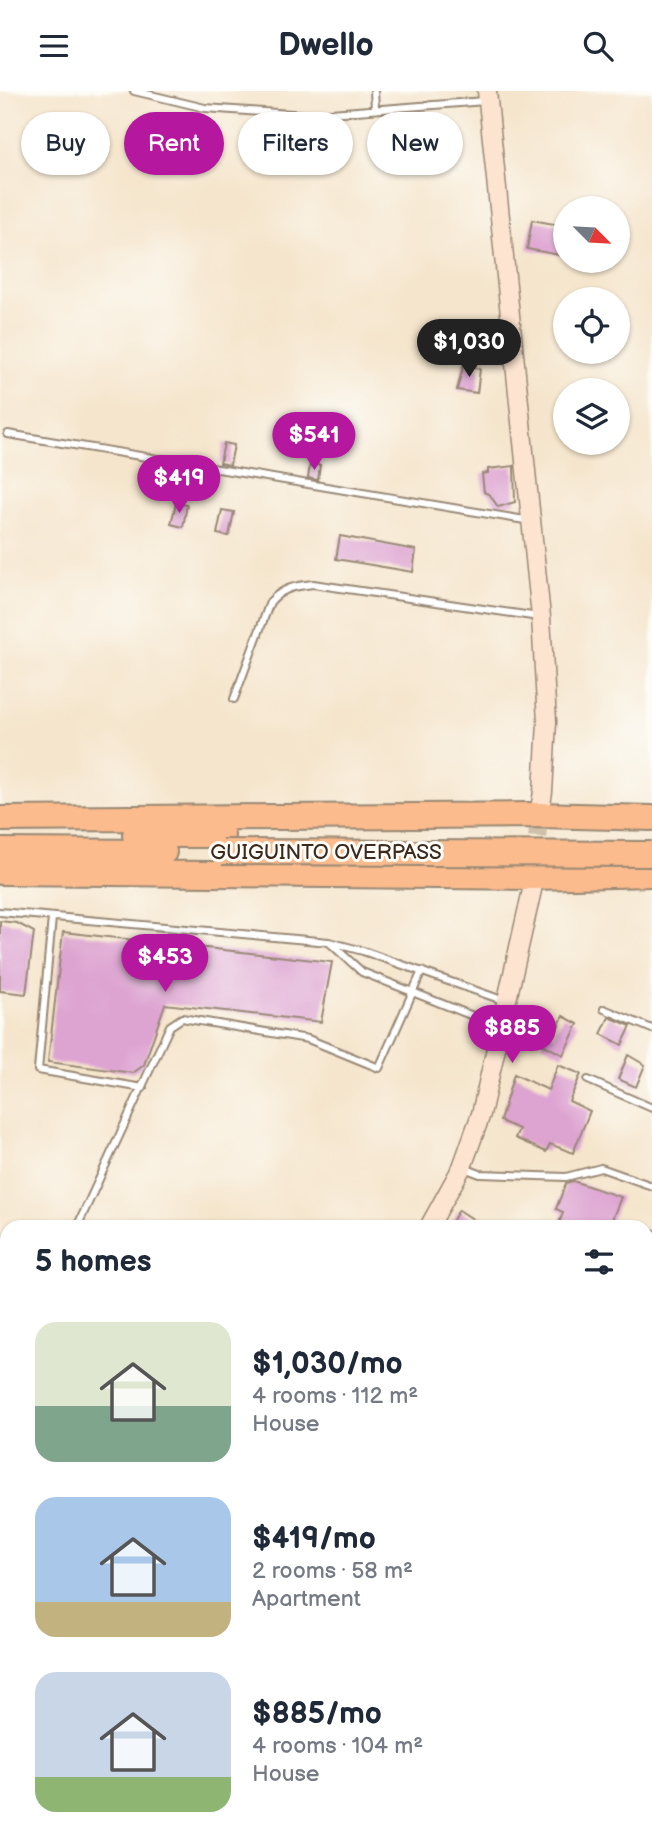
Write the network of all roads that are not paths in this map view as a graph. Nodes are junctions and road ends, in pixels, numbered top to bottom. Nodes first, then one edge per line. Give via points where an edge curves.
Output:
1 (134, 91) edge
2 (374, 91) edge
3 (487, 96) edge
4 (375, 108) junction
5 (440, 329) dead end
6 (516, 362) junction
7 (8, 434) dead end
8 (533, 522) junction
9 (541, 617) junction
10 (234, 699) dead end
11 (539, 815) junction
12 (652, 818) edge
13 (0, 819) edge
14 (0, 835) edge
15 (652, 837) edge
16 (222, 844) junction
17 (0, 851) edge
18 (652, 854) edge
19 (0, 872) edge
20 (652, 874) edge
21 (534, 877) junction
22 (0, 912) edge
23 (52, 918) junction
24 (329, 942) junction
25 (422, 971) junction
26 (412, 992) junction
27 (505, 1002) junction
28 (604, 1009) dead end
29 (500, 1027) junction
30 (652, 1029) edge
31 (588, 1080) dead end
32 (143, 1088) junction
33 (652, 1108) edge
34 (462, 1167) junction
35 (652, 1186) edge
36 (79, 1220) edge
37 (433, 1220) edge

1 - 4 lane via 205,108 305,115
2 - 4 lane
3 - 4 lane
3 - 6 main road
5 - 6 lane via 443,343 452,350
6 - 8 main road
7 - 8 lane
8 - 9 main road
9 - 10 lane via 313,584 294,586 270,601
9 - 11 main road via 547,722
11 - 12 highway
11 - 13 highway
14 - 16 highway, GUIGUINTO OVERPASS
15 - 16 highway, GUIGUINTO OVERPASS
16 - 17 highway, GUIGUINTO OVERPASS
16 - 18 highway, GUIGUINTO OVERPASS, bridge
19 - 21 highway
20 - 21 highway
21 - 27 main road
22 - 23 lane
23 - 24 lane
23 - 32 lane via 38,1070
24 - 25 lane
24 - 26 lane via 362,972
25 - 26 lane
25 - 27 lane
26 - 29 lane
26 - 32 lane via 379,1068 308,1039 183,1018 170,1026
27 - 29 main road
28 - 30 lane
29 - 34 main road via 481,1114
31 - 33 lane
32 - 36 lane
34 - 35 lane via 480,1174 566,1177 601,1168
34 - 37 main road

